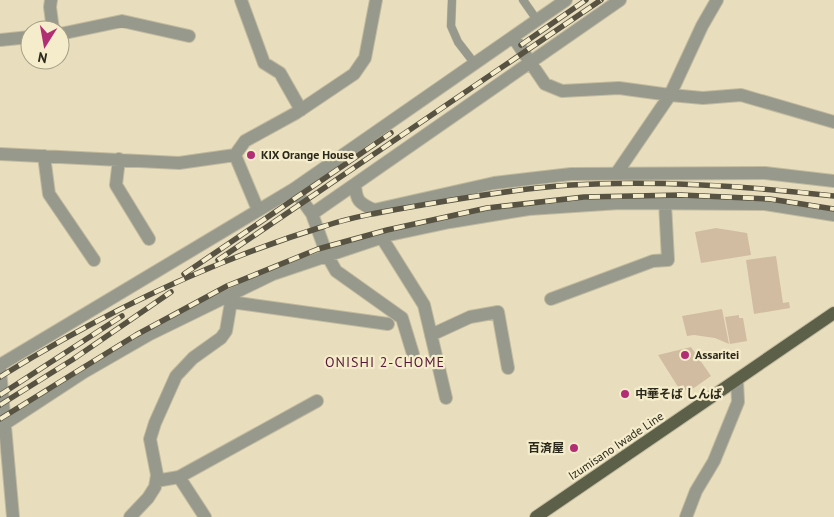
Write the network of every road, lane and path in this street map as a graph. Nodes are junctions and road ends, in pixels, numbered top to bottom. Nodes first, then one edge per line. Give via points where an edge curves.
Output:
1 (51, 0) edge
2 (241, 0) edge
3 (376, 0) edge
4 (452, 0) edge
5 (523, 0) edge
6 (566, 0) edge
7 (620, 0) edge
8 (717, 0) edge
9 (52, 20) edge
10 (537, 20) junction
11 (70, 32) edge
12 (189, 36) dead end
13 (513, 37) junction
14 (20, 38) edge
15 (0, 40) edge
16 (530, 63) junction
17 (475, 64) junction
18 (670, 95) junction
19 (301, 110) junction
20 (834, 122) edge
21 (0, 154) edge
22 (235, 155) junction
23 (44, 156) junction
24 (119, 159) junction
25 (616, 174) junction
26 (834, 181) edge
27 (355, 184) junction
28 (294, 189) junction
29 (665, 203) junction
30 (258, 210) junction
31 (312, 214) junction
32 (834, 215) edge
33 (382, 238) junction
34 (149, 239) dead end
35 (327, 255) junction
36 (94, 260) dead end
37 (229, 299) junction
38 (551, 299) dead end
39 (834, 314) edge
40 (388, 324) dead end
41 (431, 335) junction
42 (413, 354) dead end
43 (0, 367) edge
44 (508, 368) dead end
45 (737, 380) junction
46 (446, 398) dead end
47 (317, 401) dead end
48 (3, 425) edge
49 (179, 477) junction
50 (156, 481) junction
51 (134, 515) edge
52 (13, 517) edge
53 (205, 517) edge
54 (536, 517) edge
55 (686, 517) edge

1 - 9 street
2 - 19 street via 264,63 280,73
3 - 19 street via 365,58 354,74
4 - 17 lane via 451,26 458,42
5 - 10 lane
6 - 10 street
7 - 16 street
8 - 18 street
10 - 13 street
11 - 12 street via 122,21
13 - 16 street
13 - 17 street
14 - 15 street
16 - 18 street via 545,84 562,91 619,88
16 - 27 street
17 - 28 street
18 - 20 street via 703,98 741,95
18 - 25 street
19 - 22 street via 245,141
21 - 23 street
22 - 24 street via 179,163
22 - 30 street
23 - 24 street
23 - 36 street via 49,194
24 - 34 street via 116,185
25 - 26 street via 765,173
25 - 27 street via 571,174 494,183 374,210 361,204
27 - 31 street
28 - 30 street
28 - 31 street
29 - 32 street via 765,204
29 - 33 street via 529,209 450,222
29 - 38 street via 668,260 653,261
30 - 43 street
31 - 35 street
33 - 35 street
33 - 41 street via 424,305
35 - 37 street via 273,274
35 - 42 street via 336,271 402,318
37 - 40 street
37 - 48 street via 150,334
37 - 50 street via 226,331 176,376 155,423 150,439
39 - 45 main road, Izumisano Iwade Line
41 - 44 street via 470,317 498,312
41 - 46 street
43 - 48 street
45 - 54 main road, Izumisano Iwade Line
45 - 55 street via 738,402
47 - 49 street
48 - 52 street
49 - 50 street
49 - 53 street
50 - 51 street via 148,498

